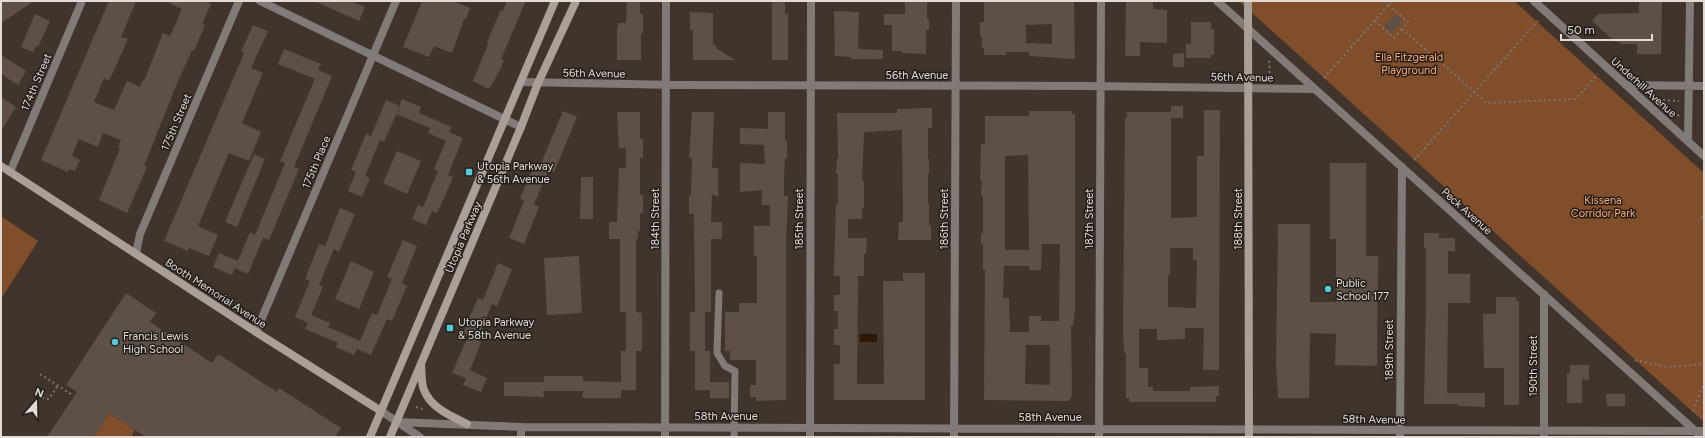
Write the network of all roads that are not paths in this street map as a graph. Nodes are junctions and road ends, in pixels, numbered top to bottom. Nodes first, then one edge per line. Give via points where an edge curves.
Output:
1 (82, 1) edge
2 (239, 1) edge
3 (260, 1) edge
4 (396, 1) edge
5 (555, 1) edge
6 (576, 1) edge
7 (666, 1) edge
8 (811, 1) edge
9 (956, 1) edge
10 (1100, 1) edge
11 (1217, 1) edge
12 (1248, 1) edge
13 (1534, 1) edge
14 (1544, 1) edge
15 (1690, 1) edge
16 (1544, 10) junction
17 (1248, 28) junction
18 (373, 56) junction
19 (521, 82) junction
20 (538, 83) junction
21 (666, 85) junction
22 (811, 85) junction
23 (1626, 85) junction
24 (955, 86) junction
25 (1100, 86) junction
26 (1690, 86) junction
27 (1704, 86) edge
28 (1249, 88) junction
29 (1314, 89) junction
30 (505, 120) junction
31 (521, 127) junction
32 (1688, 142) junction
33 (1704, 156) edge
34 (1, 166) edge
35 (1402, 167) junction
36 (10, 172) junction
37 (136, 253) junction
38 (720, 293) dead end
39 (1544, 294) junction
40 (256, 332) junction
41 (421, 364) junction
42 (381, 411) junction
43 (396, 422) junction
44 (467, 424) junction
45 (521, 427) junction
46 (665, 427) junction
47 (734, 427) junction
48 (810, 428) junction
49 (954, 428) junction
50 (1099, 428) junction
51 (1704, 431) edge
52 (1249, 433) edge
53 (1544, 433) edge
54 (1400, 434) edge
55 (1693, 434) edge
56 (370, 437) edge
57 (390, 437) edge
58 (420, 437) edge
59 (521, 437) edge
60 (665, 437) edge
61 (734, 437) edge
62 (810, 437) edge
63 (954, 437) edge
64 (1099, 437) edge
65 (1702, 437) edge

1 - 36 street, 174th Street
2 - 37 street, 175th Street via 140,234
3 - 18 street
4 - 18 street, 175th Place
5 - 19 main road, Utopia Parkway
6 - 20 main road, Utopia Parkway
7 - 21 street, 184th Street
8 - 22 street, 185th Street
9 - 24 street, 186th Street
10 - 25 street, 187th Street
11 - 17 street, Peck Avenue
12 - 17 main road, 188th Street
13 - 16 street, Underhill Avenue
14 - 16 street
15 - 26 street
16 - 23 street, Underhill Avenue
17 - 28 main road, 188th Street
17 - 29 street, Peck Avenue
18 - 30 street
18 - 40 street, 175th Place
19 - 20 street, 56th Avenue
19 - 30 main road, Utopia Parkway
20 - 21 street, 56th Avenue
20 - 31 main road, Utopia Parkway
21 - 22 street, 56th Avenue
21 - 46 street, 184th Street
22 - 24 street, 56th Avenue
22 - 48 street, 185th Street
23 - 26 street
23 - 32 street, Underhill Avenue
24 - 25 street, 56th Avenue
24 - 49 street, 186th Street
25 - 28 street, 56th Avenue
25 - 50 street, 187th Street
26 - 27 street
26 - 32 street
28 - 29 street, 56th Avenue
28 - 52 main road, 188th Street
29 - 35 street, Peck Avenue
30 - 31 street
30 - 42 main road, Utopia Parkway
31 - 41 main road, Utopia Parkway
32 - 33 street, Underhill Avenue
34 - 36 main road, Booth Memorial Avenue
35 - 39 street, Peck Avenue
35 - 54 street, 189th Street
36 - 37 main road, Booth Memorial Avenue
37 - 40 main road, Booth Memorial Avenue
38 - 47 lane via 718,353 725,366 735,371
39 - 53 street, 190th Street
39 - 55 street, Peck Avenue
40 - 42 main road, Booth Memorial Avenue
41 - 43 main road, Utopia Parkway
41 - 44 main road via 423,389 428,398 440,409
42 - 43 street, Booth Memorial Avenue
42 - 56 main road, Utopia Parkway
43 - 44 street, 58th Avenue
43 - 57 main road, Utopia Parkway
43 - 58 street, Booth Memorial Avenue
44 - 45 street, 58th Avenue
45 - 46 street, 58th Avenue
45 - 59 street
46 - 47 street, 58th Avenue
46 - 60 street, 184th Street
47 - 48 street, 58th Avenue
47 - 61 lane
48 - 49 street, 58th Avenue
48 - 62 street, 185th Street
49 - 50 street, 58th Avenue
49 - 63 street, 186th Street
50 - 52 street, 58th Avenue
50 - 64 street, 187th Street
51 - 55 street, 58th Avenue
52 - 54 street, 58th Avenue
53 - 54 street, 58th Avenue
53 - 55 street, 58th Avenue
55 - 65 street, Peck Avenue

